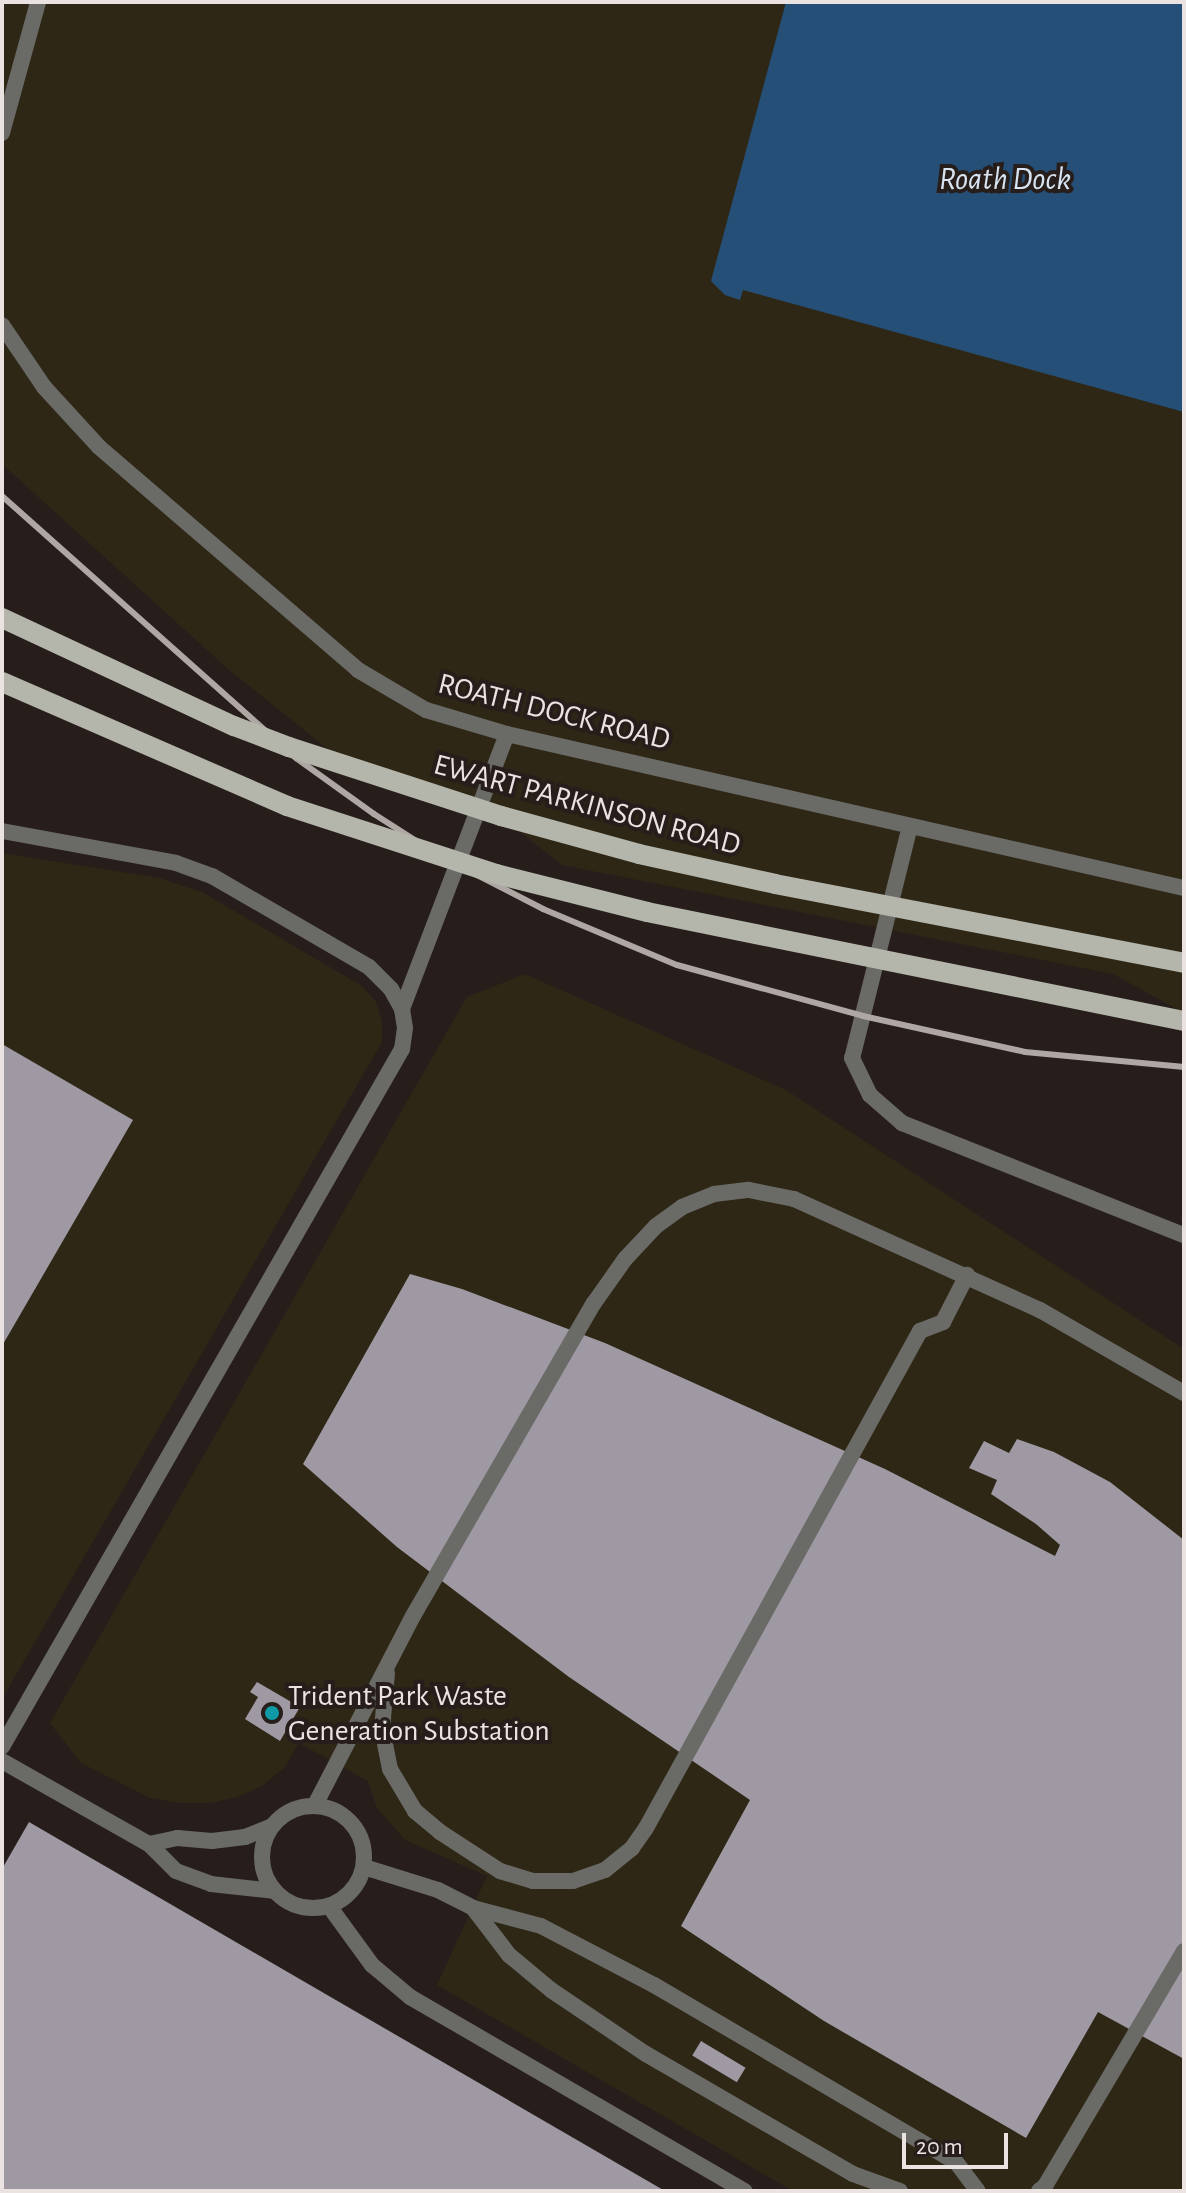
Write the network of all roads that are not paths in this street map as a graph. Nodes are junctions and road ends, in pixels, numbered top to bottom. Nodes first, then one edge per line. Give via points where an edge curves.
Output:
1 (36, 7) edge
2 (2, 133) edge
3 (2, 325) edge
4 (2, 618) edge
5 (2, 682) edge
6 (507, 734) junction
7 (910, 826) junction
8 (2, 831) edge
9 (1184, 888) edge
10 (1184, 963) edge
11 (402, 1009) junction
12 (1184, 1021) edge
13 (1184, 1235) edge
14 (967, 1275) junction
15 (1184, 1393) edge
16 (388, 1664) junction
17 (2, 1747) edge
18 (2, 1761) edge
19 (315, 1805) junction
20 (270, 1827) junction
21 (149, 1844) junction
22 (364, 1867) junction
23 (274, 1891) junction
24 (329, 1906) junction
25 (473, 1908) junction
26 (1184, 1951) edge
27 (745, 2191) edge
28 (900, 2191) edge
29 (978, 2191) edge
30 (1039, 2191) edge

1 - 2 street
3 - 6 street, ROATH DOCK ROAD via 44,387 99,447 358,670 426,710
4 - 10 main road, EWART PARKINSON ROAD, bridge via 234,726 501,816 775,884
5 - 12 main road, bridge via 287,806 496,874 692,922
6 - 7 street, ROATH DOCK ROAD
6 - 11 street
7 - 9 street, ROATH DOCK ROAD
7 - 13 street via 852,1058 870,1095 902,1123
8 - 11 street via 176,863 212,876 369,967
11 - 17 street via 402,1049
14 - 15 street via 1040,1310
14 - 16 street via 794,1199 749,1190 714,1194 682,1207 625,1259 594,1303
14 - 16 street via 943,1322 920,1331 646,1828 605,1870 573,1881 533,1881 500,1871 415,1811 390,1769 382,1729
16 - 19 street
18 - 21 street
19 - 20 street via 290,1811
19 - 22 street via 346,1817 358,1830
20 - 21 street via 245,1837
20 - 23 street via 262,1860
21 - 23 street via 176,1871 191,1877
22 - 24 street via 351,1893
22 - 25 street via 438,1890
23 - 24 street via 303,1909
24 - 27 street via 372,1965 410,1997
25 - 28 street via 509,1955 646,2054 853,2174
25 - 29 street via 541,1926 654,1985 956,2162
26 - 30 street

